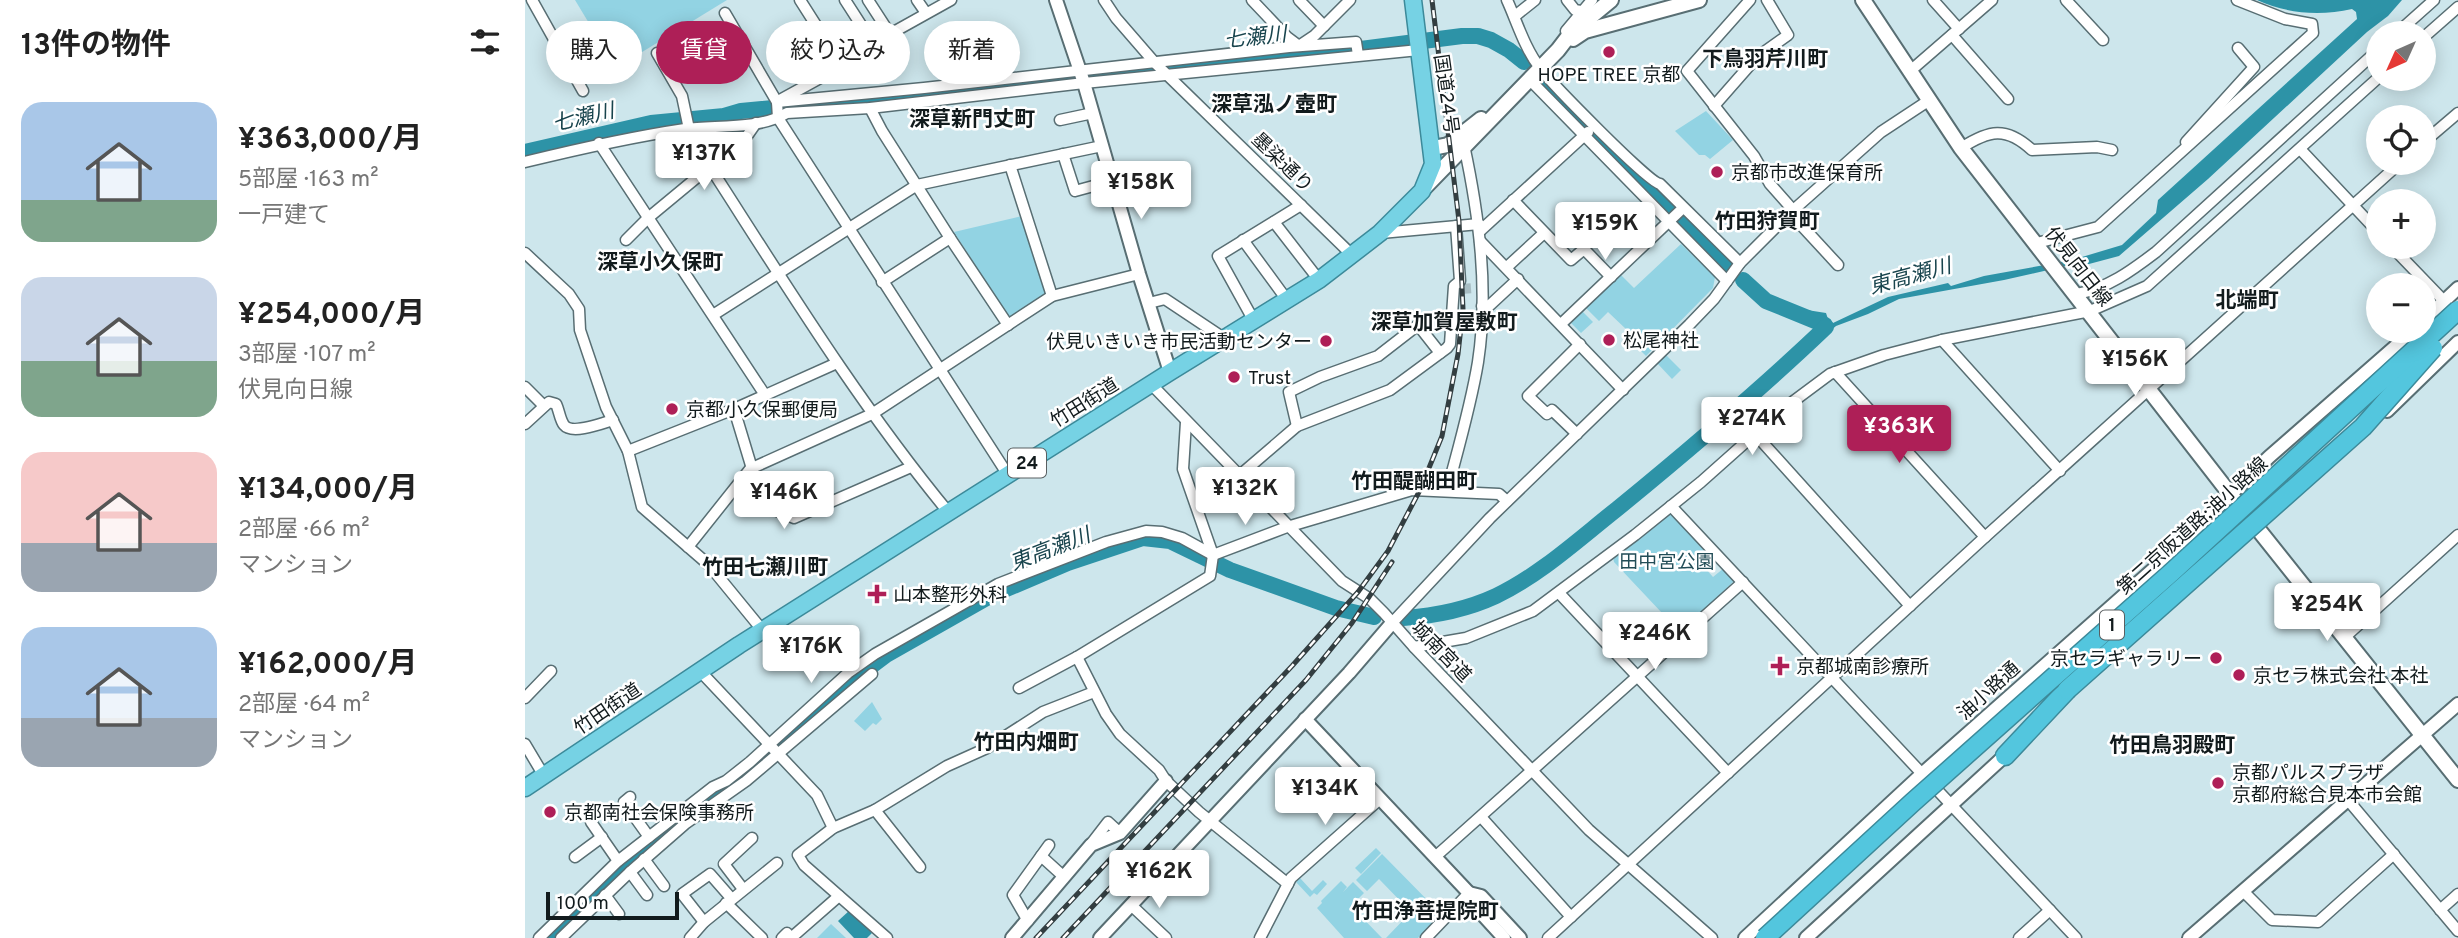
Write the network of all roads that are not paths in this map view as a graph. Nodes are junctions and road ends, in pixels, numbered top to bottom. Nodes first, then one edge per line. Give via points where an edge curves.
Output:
1 (532, 0) edge
2 (800, 0) edge
3 (845, 0) edge
4 (868, 0) edge
5 (917, 0) edge
6 (951, 0) edge
7 (1056, 0) edge
8 (1104, 0) edge
9 (1252, 0) edge
10 (1299, 0) edge
11 (1350, 0) edge
12 (1413, 0) edge
13 (1507, 0) edge
14 (1535, 0) edge
15 (1567, 0) edge
16 (1611, 0) edge
17 (1699, 0) edge
18 (1750, 0) edge
19 (1767, 0) edge
20 (1863, 0) edge
21 (1933, 0) edge
22 (1992, 0) edge
23 (2066, 0) edge
24 (2237, 0) edge
25 (2434, 0) edge
26 (2458, 6) edge
27 (1589, 9) edge
28 (725, 13) dead end
29 (926, 13) junction
30 (1515, 16) junction
31 (813, 21) edge
32 (859, 21) edge
33 (882, 21) edge
34 (2410, 21) edge
35 (910, 22) edge
36 (1324, 26) junction
37 (1606, 26) junction
38 (2436, 26) edge
39 (1955, 32) junction
40 (2103, 40) dead end
41 (1419, 45) junction
42 (1300, 46) junction
43 (2238, 48) dead end
44 (1358, 50) junction
45 (1558, 50) junction
46 (2366, 61) edge
47 (1156, 64) junction
48 (1540, 68) junction
49 (1909, 72) junction
50 (1167, 74) junction
51 (1082, 77) junction
52 (1529, 79) junction
53 (675, 84) edge
54 (815, 84) edge
55 (2366, 89) edge
56 (583, 91) dead end
57 (2008, 99) dead end
58 (1928, 101) junction
59 (1714, 106) junction
60 (870, 108) junction
61 (777, 109) junction
62 (1499, 109) junction
63 (1093, 113) junction
64 (2458, 113) edge
65 (1060, 120) dead end
66 (756, 123) junction
67 (688, 126) junction
68 (1590, 130) junction
69 (2436, 132) edge
70 (599, 144) junction
71 (1464, 145) junction
72 (1102, 146) junction
73 (1433, 148) junction
74 (1961, 148) junction
75 (2300, 149) junction
76 (2112, 150) dead end
77 (1063, 154) junction
78 (2179, 154) junction
79 (1621, 161) junction
80 (525, 162) edge
81 (1010, 165) junction
82 (710, 167) junction
83 (2386, 175) edge
84 (1112, 181) junction
85 (917, 185) junction
86 (1648, 188) junction
87 (1422, 191) junction
88 (1513, 201) junction
89 (1301, 205) junction
90 (2352, 205) junction
91 (1792, 212) junction
92 (1677, 214) junction
93 (648, 218) junction
94 (2366, 220) edge
95 (1274, 222) junction
96 (1456, 226) junction
97 (848, 229) junction
98 (1480, 232) junction
99 (1380, 233) junction
100 (1544, 233) junction
101 (950, 238) junction
102 (626, 240) dead end
103 (1243, 240) junction
104 (2039, 246) junction
105 (525, 253) edge
106 (1353, 256) junction
107 (2404, 259) edge
108 (1740, 263) junction
109 (1837, 265) dead end
110 (1507, 267) junction
111 (778, 272) junction
112 (1139, 274) junction
113 (1611, 277) junction
114 (1518, 279) junction
115 (1319, 280) junction
116 (1727, 281) junction
117 (882, 282) junction
118 (2458, 288) edge
119 (2077, 294) junction
120 (1052, 296) junction
121 (1287, 300) junction
122 (1149, 303) junction
123 (2451, 305) edge
124 (1482, 306) junction
125 (2090, 311) junction
126 (713, 315) junction
127 (2458, 316) edge
128 (1254, 321) junction
129 (1561, 324) junction
130 (1008, 325) junction
131 (2436, 325) edge
132 (2458, 326) edge
133 (2436, 332) edge
134 (1225, 339) junction
135 (1942, 340) junction
136 (2458, 342) edge
137 (2400, 343) edge
138 (2417, 343) edge
139 (2419, 343) edge
140 (2419, 343) edge
141 (2423, 343) edge
142 (1580, 344) junction
143 (1440, 353) junction
144 (837, 363) junction
145 (940, 371) junction
146 (1170, 372) junction
147 (1835, 372) junction
148 (1151, 384) junction
149 (525, 387) edge
150 (1623, 390) junction
151 (2151, 390) junction
152 (765, 395) junction
153 (543, 405) junction
154 (734, 409) junction
155 (872, 414) junction
156 (613, 421) junction
157 (1186, 422) junction
158 (525, 424) edge
159 (1297, 426) junction
160 (1577, 434) junction
161 (1755, 434) junction
162 (628, 451) junction
163 (911, 467) junction
164 (750, 469) junction
165 (2060, 471) junction
166 (1008, 475) junction
167 (1240, 475) junction
168 (1447, 491) junction
169 (2230, 494) junction
170 (1507, 502) junction
171 (1671, 506) junction
172 (949, 513) junction
173 (1287, 527) junction
174 (2259, 528) junction
175 (2458, 535) edge
176 (1985, 537) junction
177 (688, 547) junction
178 (1213, 556) junction
179 (1742, 582) junction
180 (1559, 593) junction
181 (1910, 606) junction
182 (1392, 623) junction
183 (763, 631) junction
184 (2345, 637) junction
185 (1414, 647) junction
186 (1077, 657) junction
187 (551, 671) dead end
188 (700, 671) junction
189 (872, 674) dead end
190 (1637, 676) junction
191 (1832, 678) junction
192 (1019, 688) dead end
193 (1094, 692) junction
194 (525, 698) edge
195 (2458, 704) edge
196 (1305, 719) junction
197 (2422, 735) junction
198 (525, 744) edge
199 (775, 749) junction
200 (2005, 756) junction
201 (1534, 771) junction
202 (1728, 772) junction
203 (544, 776) junction
204 (1925, 776) junction
205 (2458, 780) edge
206 (1166, 781) junction
207 (525, 788) edge
208 (630, 797) dead end
209 (1380, 799) junction
210 (2349, 800) junction
211 (1952, 803) junction
212 (875, 810) junction
213 (1482, 818) junction
214 (1210, 820) junction
215 (591, 822) dead end
216 (833, 828) junction
217 (602, 837) junction
218 (649, 837) junction
219 (752, 838) dead end
220 (1049, 845) dead end
221 (2393, 854) junction
222 (1041, 856) junction
223 (575, 857) dead end
224 (1436, 857) junction
225 (644, 859) junction
226 (618, 861) junction
227 (777, 863) dead end
228 (1628, 865) junction
229 (920, 867) dead end
230 (630, 872) junction
231 (1063, 876) junction
232 (1288, 884) junction
233 (663, 886) dead end
234 (743, 889) junction
235 (2243, 891) junction
236 (586, 893) junction
237 (1469, 893) junction
238 (2458, 894) edge
239 (605, 895) junction
240 (647, 895) dead end
241 (839, 896) junction
242 (729, 901) junction
243 (597, 904) junction
244 (1131, 905) junction
245 (2050, 910) junction
246 (2440, 910) junction
247 (619, 914) dead end
248 (1571, 917) junction
249 (1028, 921) junction
250 (704, 922) junction
251 (2458, 931) edge
252 (539, 938) edge
253 (561, 938) edge
254 (690, 938) edge
255 (762, 938) edge
256 (782, 938) edge
257 (887, 938) edge
258 (1012, 938) edge
259 (1100, 938) edge
260 (1166, 938) edge
261 (1260, 938) edge
262 (1426, 938) edge
263 (1504, 938) edge
264 (1520, 938) edge
265 (1548, 938) edge
266 (1712, 938) edge
267 (1745, 938) edge
268 (1765, 938) edge
269 (1781, 938) edge
270 (1806, 938) edge
271 (2019, 938) edge
272 (2076, 938) edge
273 (2189, 938) edge

1 - 56 street
2 - 31 street
3 - 32 street
4 - 33 street
5 - 29 street
6 - 29 street
7 - 51 street
8 - 47 street, 墨染通り
9 - 42 street
10 - 36 street
11 - 36 street
12 - 41 highway, 国道24号 / 24
13 - 30 street
14 - 30 street
15 - 27 street via 1575,10
16 - 27 main road, 竹田街道
17 - 37 main road, 竹田街道
18 - 59 street via 1687,71
19 - 59 street via 1788,35 1757,57
20 - 49 main road, 伏見向日線
21 - 39 street
22 - 39 street
23 - 40 street
24 - 78 street via 2262,12 2312,24 2313,33
25 - 34 street
26 - 38 street
27 - 37 main road via 1598,24
27 - 45 main road, 竹田街道
28 - 61 street
29 - 35 street
30 - 48 street
36 - 42 street
37 - 45 main road, 竹田街道 via 1585,31
39 - 49 street
39 - 57 street
41 - 44 street
41 - 73 highway, 国道24号 / 24
42 - 44 street via 1356,42
42 - 47 street
43 - 78 street via 2254,67 2188,137
44 - 50 street
45 - 48 main road, 竹田街道
46 - 119 street via 2156,252 2107,285
47 - 50 street, 墨染通り
47 - 51 street
48 - 52 main road, 竹田街道
48 - 68 street
49 - 58 main road, 伏見向日線
50 - 51 street
50 - 89 street, 墨染通り
51 - 60 street
51 - 61 street
51 - 63 street
52 - 62 main road, 竹田街道
52 - 68 street
53 - 67 street
54 - 61 street
55 - 75 street
58 - 74 main road, 伏見向日線
58 - 91 street via 1881,132
59 - 91 street
60 - 61 street via 787,113
60 - 85 street
61 - 66 street
61 - 97 street
62 - 71 main road, 竹田街道
62 - 73 main road via 1448,145
63 - 65 street
63 - 72 street
64 - 69 street
66 - 67 street
66 - 82 street
67 - 70 street
68 - 79 street
68 - 79 street
68 - 88 street
70 - 80 street
70 - 93 street
71 - 87 main road, 竹田街道
71 - 98 street
72 - 77 street
72 - 84 street
73 - 87 highway, 国道24号 / 24 via 1432,172
74 - 76 street via 1976,138 1999,133 2019,138 2032,150
74 - 104 main road, 伏見向日線
75 - 90 street
75 - 125 street via 2147,286
77 - 81 street
77 - 84 street via 1075,191
78 - 104 street via 2098,227
79 - 86 street
79 - 86 street
81 - 85 street
81 - 120 street
82 - 93 street
82 - 111 street
83 - 90 street
84 - 112 street
85 - 97 street
85 - 101 street
86 - 92 street
86 - 92 street via 1660,184
87 - 99 highway, 竹田街道 / 24
88 - 98 street
88 - 100 street
89 - 95 street
89 - 106 street, 墨染通り
90 - 94 street
90 - 151 street
91 - 108 street
91 - 109 street
92 - 108 street
92 - 113 street
92 - 116 street
93 - 102 street
93 - 126 street
95 - 103 street
95 - 115 street
96 - 98 street
96 - 99 street
96 - 143 street via 1460,281 1454,286 1458,291 1450,344
97 - 111 street
97 - 117 street
98 - 110 street
98 - 124 street via 1477,288
99 - 106 highway, 竹田街道 / 24
100 - 110 street
100 - 113 street via 1571,260 1584,249
101 - 117 street
101 - 130 street
103 - 121 street
103 - 128 street via 1217,256
104 - 119 main road, 伏見向日線
105 - 156 street via 579,309 580,330
106 - 115 highway, 竹田街道 / 24
107 - 123 street
108 - 116 street
110 - 114 street
111 - 126 street
111 - 144 street
112 - 120 street
112 - 122 street
113 - 129 street
114 - 124 street via 1490,305
114 - 129 street
115 - 121 highway, 竹田街道 / 24
116 - 150 street
117 - 145 street
118 - 123 street
119 - 125 main road, 伏見向日線
120 - 130 street
121 - 128 highway, 竹田街道 / 24
122 - 134 street via 1165,299
122 - 146 street
123 - 127 street
123 - 131 highway, 第二京阪道路;油小路線 / 1, bridge
124 - 168 street via 1478,362
125 - 135 street
125 - 151 main road, 伏見向日線
126 - 152 street
128 - 134 highway, 竹田街道 / 24
129 - 142 street
130 - 145 street
132 - 133 highway, 第二京阪道路;油小路線 / 1
134 - 146 highway, 竹田街道 / 24
135 - 147 street
135 - 165 street
136 - 174 street
137 - 169 street, 油小路通
138 - 204 highway, bridge via 2321,421 2040,681
139 - 268 highway, 第二京阪道路;油小路線 / 1, bridge
140 - 269 highway, 第二京阪道路;油小路線 / 1, bridge
141 - 200 highway, bridge via 2363,427 2067,690
142 - 150 street
142 - 160 street via 1528,396 1547,414 1552,410
143 - 159 street via 1390,390
143 - 159 street via 1418,325 1378,356 1289,392
144 - 152 street
144 - 155 street
145 - 155 street
145 - 166 street
146 - 148 highway, 竹田街道 / 24
147 - 161 street
147 - 176 street
148 - 157 street, 城南宮道
148 - 166 highway, 竹田街道 / 24
149 - 153 street
150 - 160 street
151 - 165 street
151 - 169 main road, 伏見向日線
152 - 154 street
153 - 156 street via 556,404 569,428
153 - 158 street
154 - 162 street
154 - 164 street
155 - 163 street
155 - 164 street
156 - 162 street
157 - 167 street, 城南宮道
157 - 178 street via 1183,469
159 - 167 street
160 - 170 street
161 - 171 street
161 - 181 street
162 - 177 street via 642,507
163 - 164 street via 794,518 763,505
163 - 172 street
164 - 177 street
165 - 176 street
166 - 172 highway, 竹田街道 / 24
167 - 173 street, 城南宮道
168 - 170 street via 1499,494
168 - 173 street via 1412,490
169 - 174 main road, 伏見向日線
169 - 204 street, 油小路通
170 - 182 street
171 - 179 street
171 - 180 street
172 - 183 highway, 竹田街道 / 24
173 - 178 street
173 - 182 street, 城南宮道
174 - 184 main road, 伏見向日線
174 - 200 street
175 - 184 street
176 - 181 street
177 - 183 street via 709,565
178 - 186 street via 1210,576
178 - 199 street via 1182,538 1146,531 997,584 848,673
179 - 190 street
179 - 191 street
180 - 185 street via 1533,611 1466,638
180 - 190 street
181 - 191 street
182 - 185 street, 城南宮道
182 - 196 street
183 - 188 highway, 竹田街道 / 24
184 - 197 main road, 伏見向日線
185 - 201 street, 城南宮道
186 - 192 street
186 - 193 street
187 - 194 street
188 - 199 street
188 - 203 highway, 竹田街道 / 24
189 - 199 street
190 - 201 street
190 - 202 street
191 - 202 street
191 - 204 street
193 - 206 street via 1120,734
193 - 212 street via 1043,712
195 - 197 street
196 - 209 street
196 - 214 street
197 - 205 main road, 伏見向日線
197 - 210 street
198 - 203 street
199 - 216 street via 817,795
199 - 218 street via 713,787
199 - 225 street via 746,782
200 - 211 street
201 - 213 street
201 - 228 street, 城南宮道
202 - 228 street
203 - 207 highway, 竹田街道 / 24
204 - 211 street
204 - 267 street, 油小路通
206 - 214 street
206 - 231 street via 1120,834 1091,845
208 - 218 street via 624,802
209 - 224 street
209 - 232 street
210 - 221 street
210 - 235 street
211 - 245 street
211 - 270 street
212 - 216 street
212 - 229 street
213 - 224 street
213 - 248 street
214 - 232 street
214 - 244 street
215 - 217 street
216 - 241 street via 798,855
217 - 223 street
217 - 226 street
218 - 226 street
219 - 234 street via 724,864
220 - 222 street
221 - 235 street via 2318,922 2271,920
221 - 246 street
222 - 231 street
222 - 249 street via 1013,895
224 - 237 street
225 - 230 street
225 - 233 street
226 - 236 street
227 - 234 street
228 - 248 street
228 - 266 street, 城南宮道
230 - 239 street
230 - 240 street
231 - 249 street
232 - 261 street
234 - 242 street
235 - 273 street
236 - 243 street
236 - 252 street
237 - 262 street
237 - 263 street via 1472,903
237 - 264 street via 1481,896
238 - 246 street
239 - 243 street
239 - 247 street
241 - 256 street via 791,938 787,933
241 - 257 street
242 - 250 street
242 - 250 street via 710,874 682,894
242 - 255 street
243 - 253 street
244 - 259 street
244 - 260 street
245 - 271 street
245 - 272 street
246 - 251 street
248 - 265 street
249 - 258 street
250 - 254 street

